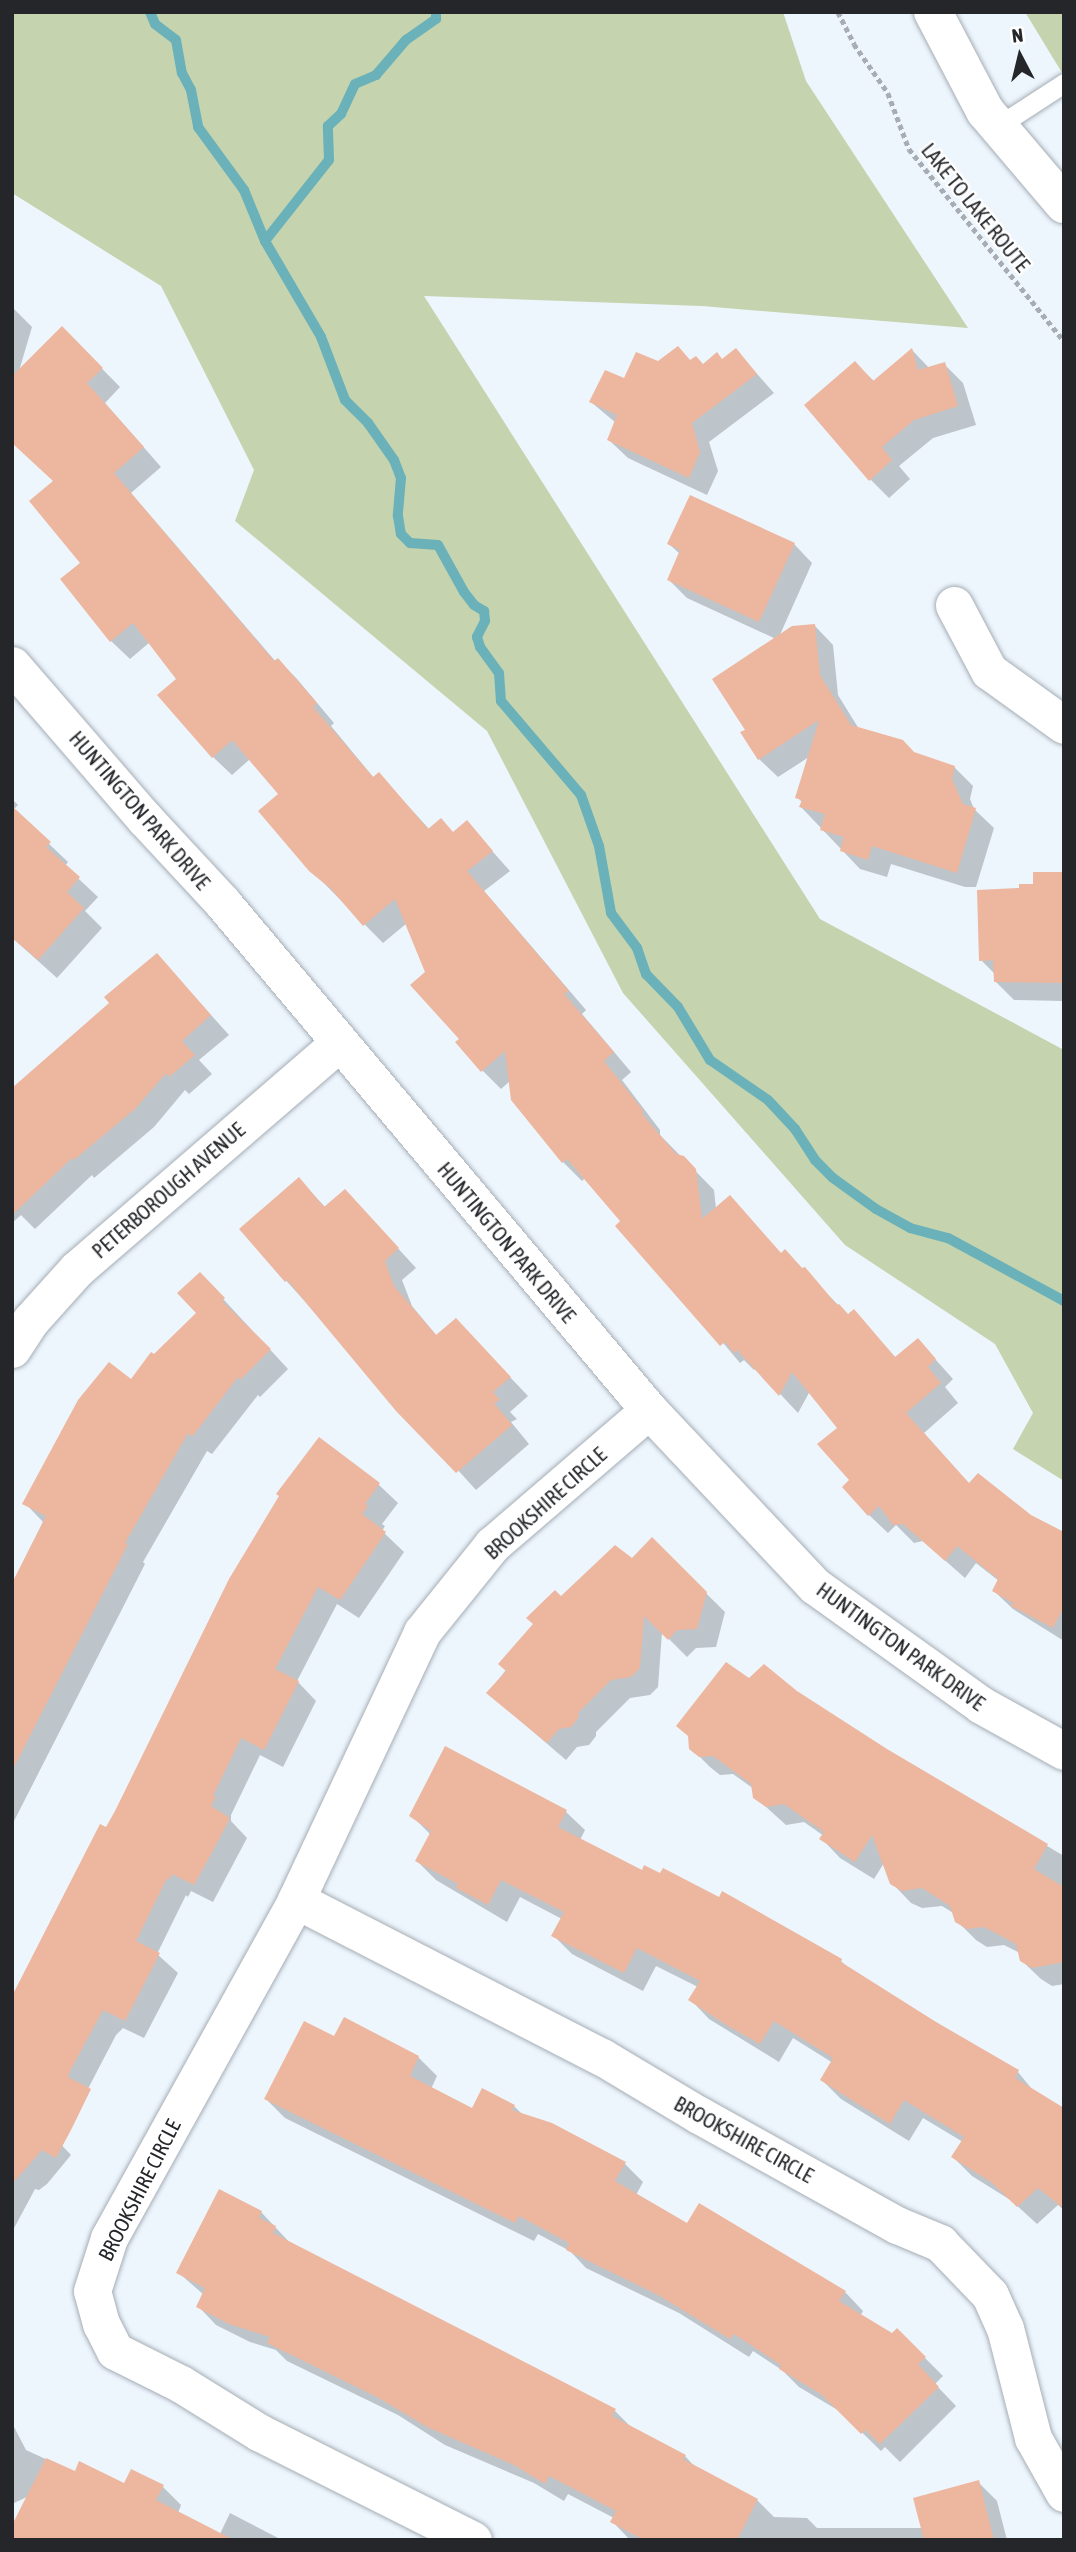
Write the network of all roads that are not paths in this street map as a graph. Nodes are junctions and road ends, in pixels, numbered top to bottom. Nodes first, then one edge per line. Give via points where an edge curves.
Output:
1 (933, 12) edge
2 (1064, 83) edge
3 (998, 125) junction
4 (1064, 204) edge
5 (954, 606) dead end
6 (12, 665) edge
7 (1064, 725) edge
8 (338, 1044) junction
9 (12, 1349) edge
10 (649, 1410) junction
11 (1064, 1751) edge
12 (296, 1900) junction
13 (1064, 2493) edge
14 (473, 2540) edge

1 - 3 main road via 985,111
2 - 3 lane
3 - 4 main road
5 - 7 street via 989,671
6 - 8 street, HUNTINGTON PARK DRIVE via 222,902
8 - 9 street, PETERBOROUGH AVENUE via 78,1269
8 - 10 street, HUNTINGTON PARK DRIVE
10 - 11 street, HUNTINGTON PARK DRIVE via 815,1586 981,1705
10 - 12 street, BROOKSHIRE CIRCLE via 492,1545 422,1632
12 - 13 street, BROOKSHIRE CIRCLE via 602,2057 699,2115 940,2244 990,2295 1005,2328 1033,2438
12 - 14 street, BROOKSHIRE CIRCLE via 109,2238 92,2291 101,2324 115,2351 181,2384 260,2433

